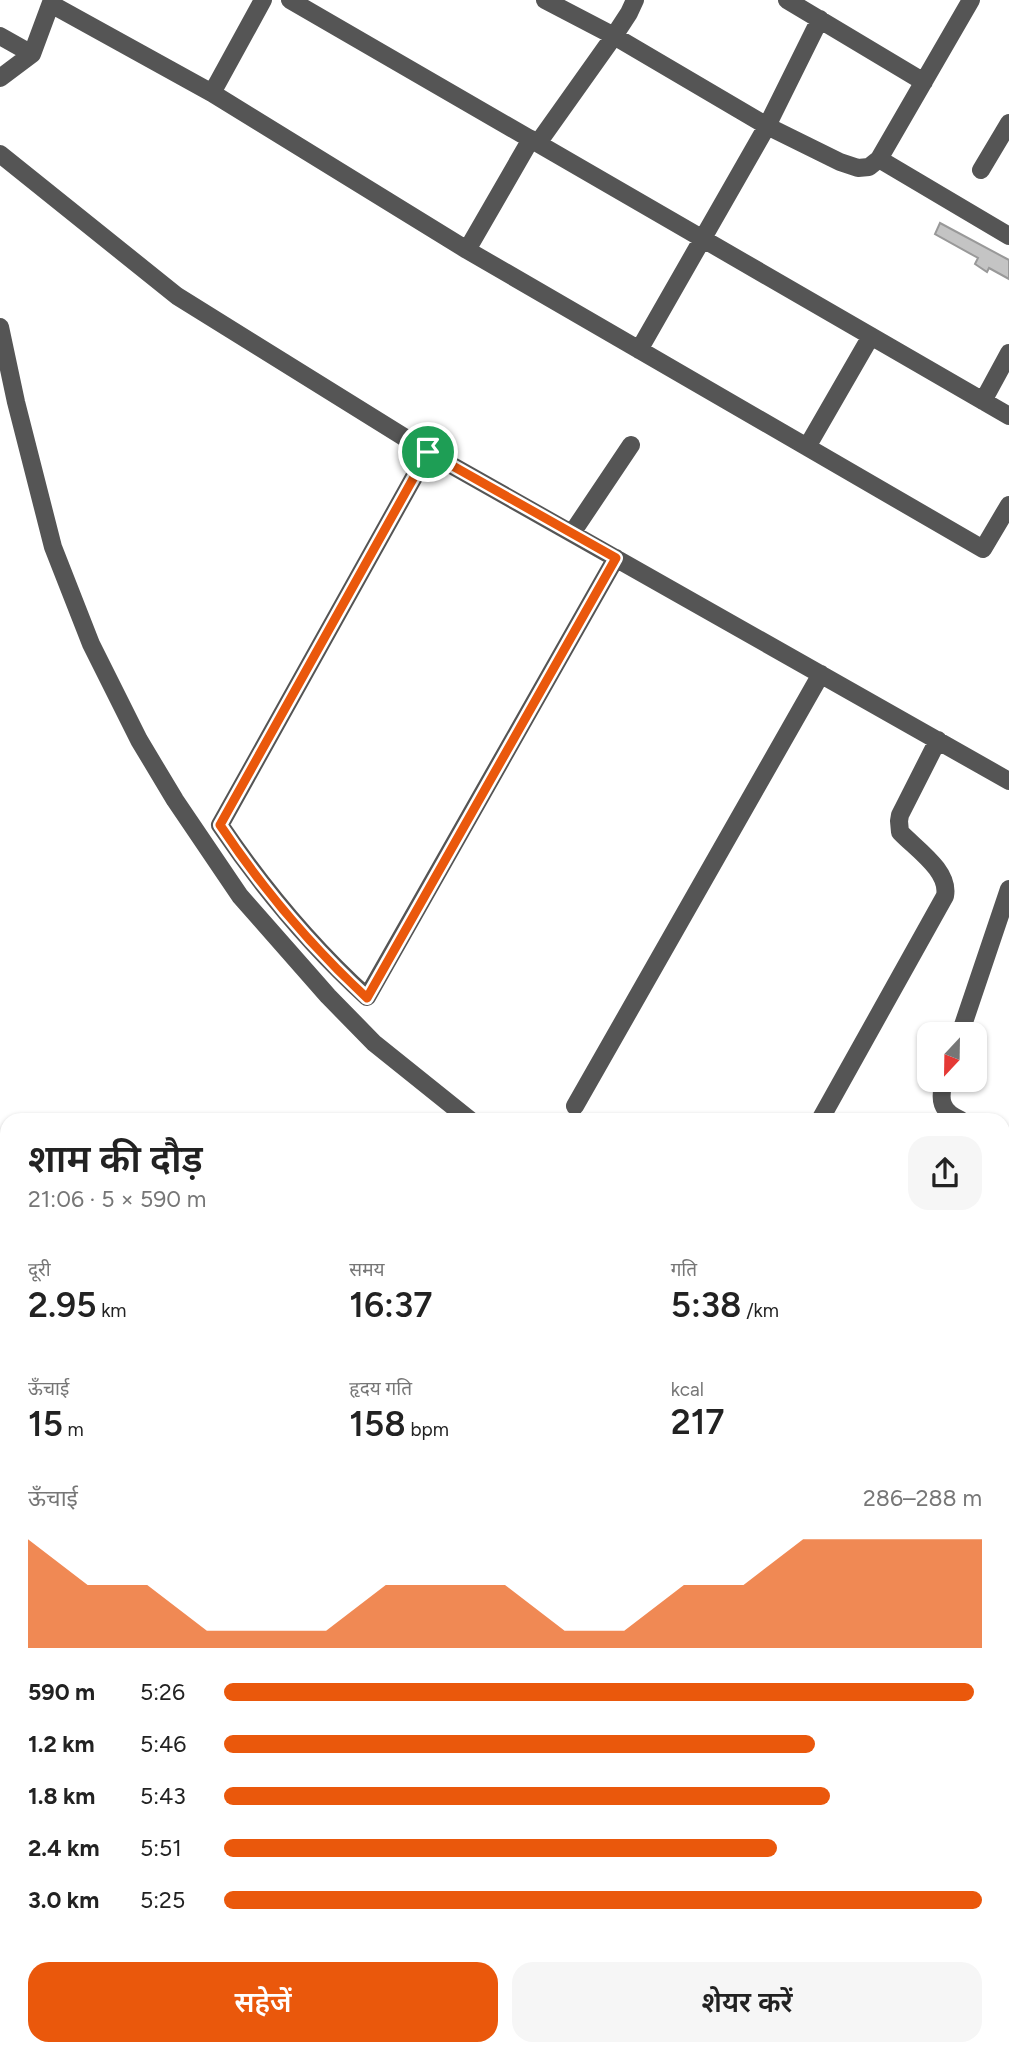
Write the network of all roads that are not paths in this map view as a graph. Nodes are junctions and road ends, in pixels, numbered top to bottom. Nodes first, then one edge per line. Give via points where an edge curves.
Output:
1 (263, 0) edge
2 (290, 0) edge
3 (545, 0) edge
4 (635, 0) edge
5 (787, 0) edge
6 (971, 0) edge
7 (52, 2) edge
8 (820, 19) junction
9 (0, 36) edge
10 (614, 36) junction
11 (32, 54) junction
12 (0, 78) edge
13 (924, 82) junction
14 (212, 93) junction
15 (1009, 123) edge
16 (767, 125) junction
17 (535, 141) junction
18 (0, 154) edge
19 (879, 159) junction
20 (981, 170) dead end
21 (1009, 236) edge
22 (703, 240) junction
23 (467, 250) junction
24 (0, 327) edge
25 (871, 336) junction
26 (639, 349) junction
27 (1009, 353) edge
28 (983, 401) junction
29 (1009, 416) edge
30 (631, 445) dead end
31 (807, 447) junction
32 (428, 452) junction
33 (1009, 505) edge
34 (572, 533) junction
35 (616, 558) junction
36 (821, 674) junction
37 (938, 740) junction
38 (1009, 781) edge
39 (1009, 889) edge
40 (964, 1022) edge
41 (941, 1092) edge
42 (575, 1106) dead end
43 (461, 1113) edge
44 (824, 1113) edge
45 (949, 1113) edge

1 - 14 street
2 - 17 street
3 - 10 street
4 - 10 street
5 - 8 street
6 - 13 street
7 - 11 street
7 - 14 street
8 - 13 street
8 - 16 street
9 - 11 street
10 - 16 street
10 - 17 street
11 - 12 street
13 - 19 street
14 - 23 street
15 - 20 street
16 - 19 street via 858,168
16 - 22 street
17 - 22 street
17 - 23 street
18 - 32 street via 177,296
19 - 21 street
22 - 25 street
22 - 26 street
23 - 26 street
24 - 43 street via 53,547 91,644 139,740 240,896 374,1043
25 - 28 street
25 - 31 street
26 - 31 street
27 - 28 street
28 - 29 street
30 - 34 street
31 - 33 street via 983,549
32 - 34 street
32 - 35 street via 220,825 272,895 367,998
34 - 35 street
35 - 36 street
36 - 37 street
36 - 42 street
37 - 38 street
37 - 44 street via 898,827 940,872 945,896
39 - 40 street
41 - 45 street via 942,1106

